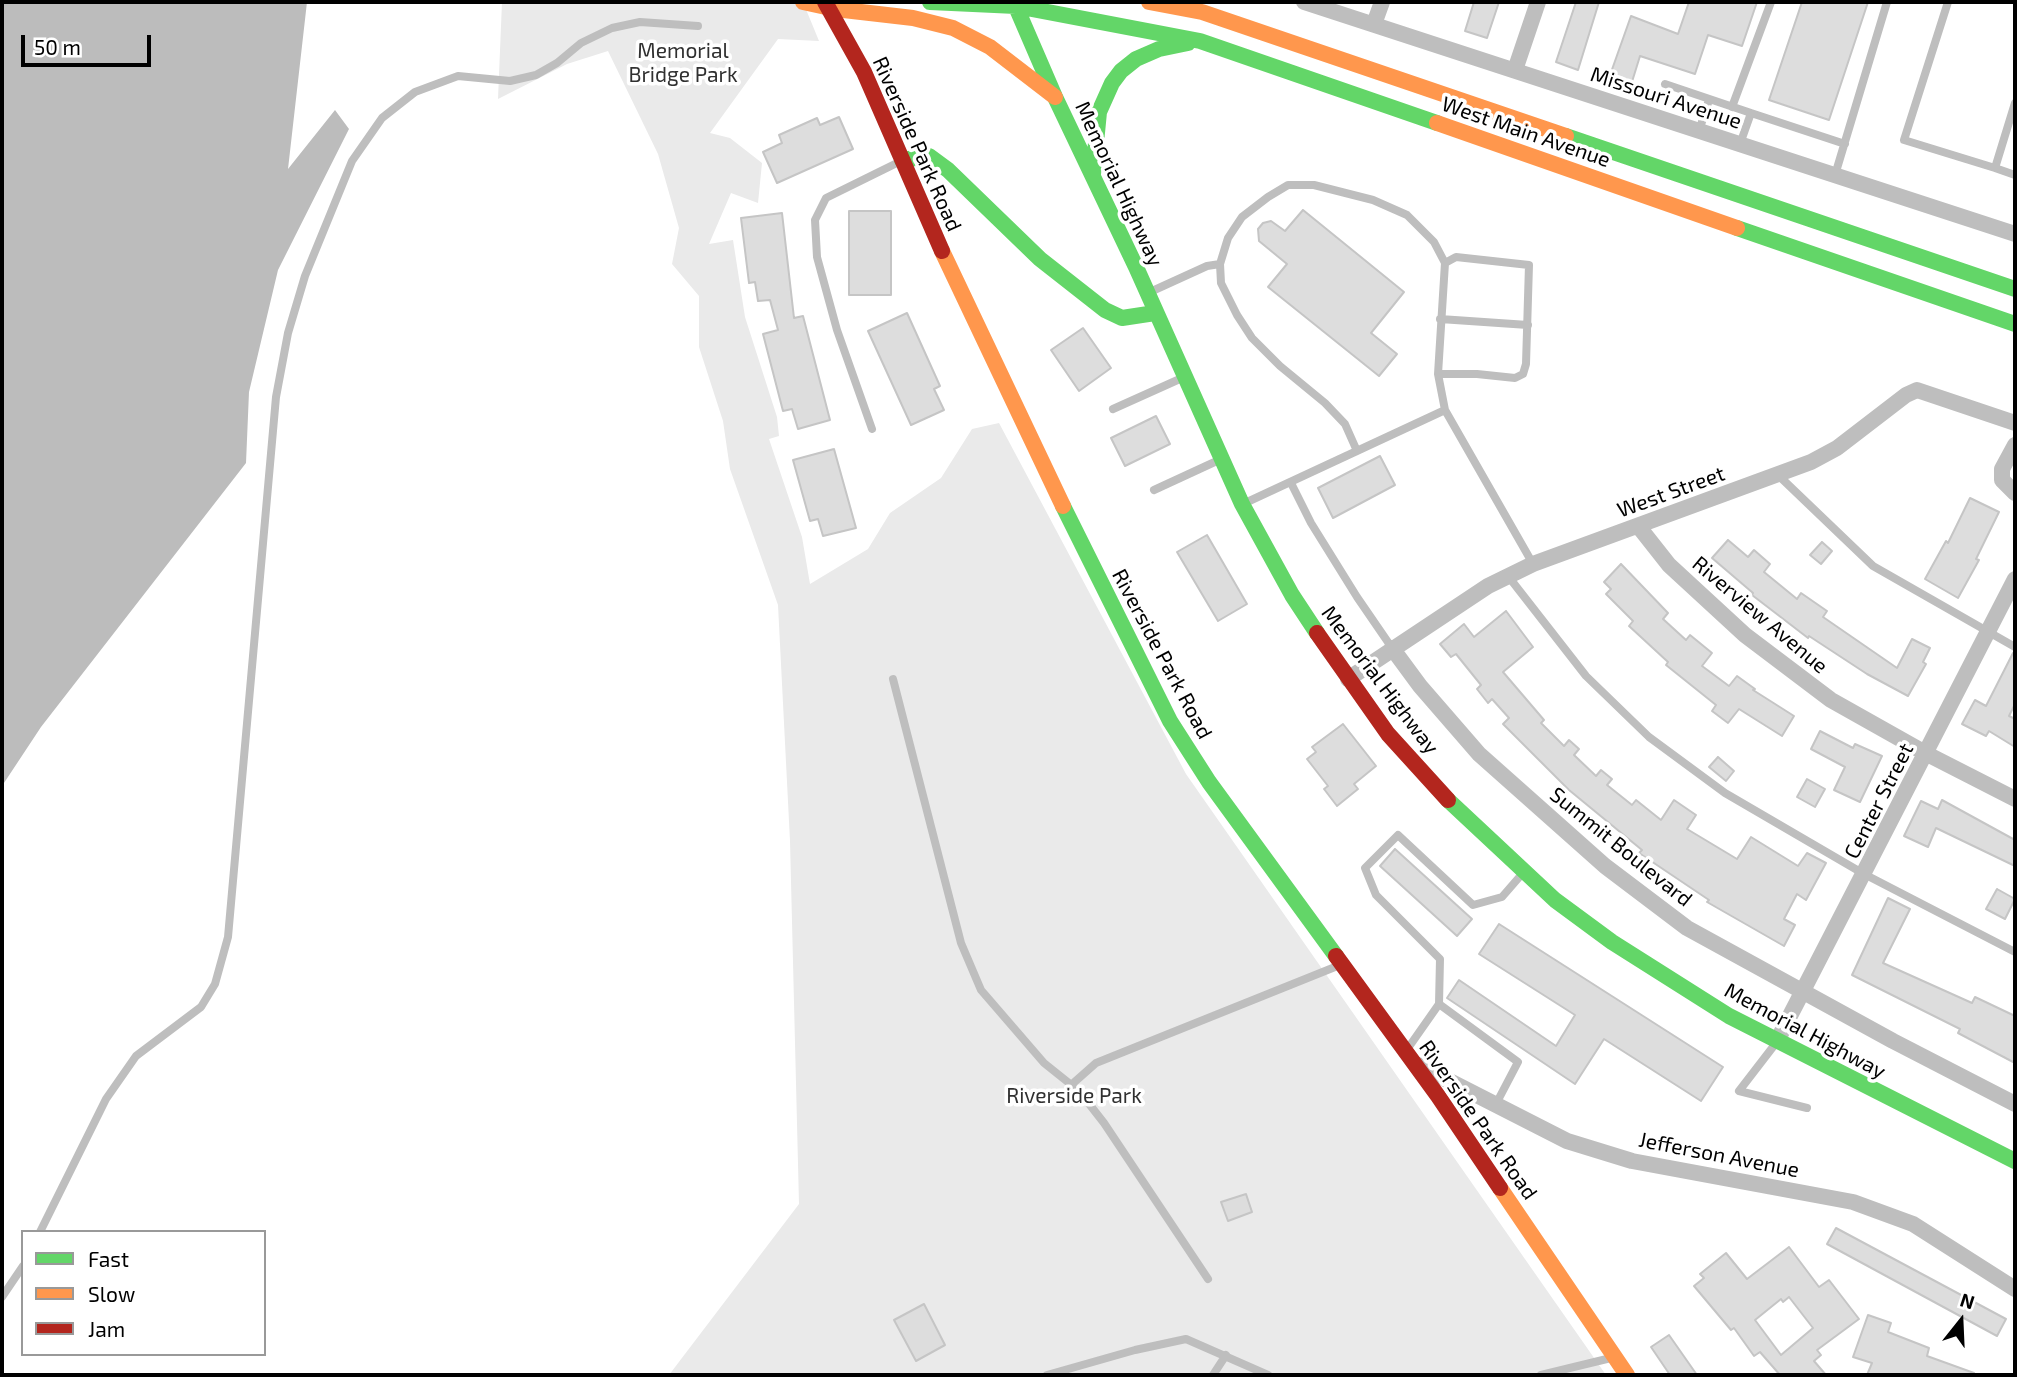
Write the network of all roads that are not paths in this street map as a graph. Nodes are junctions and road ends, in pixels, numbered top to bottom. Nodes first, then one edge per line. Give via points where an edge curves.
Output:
1 (803, 2) edge
2 (825, 2) edge
3 (930, 2) edge
4 (1149, 2) edge
5 (1304, 2) edge
6 (1382, 2) edge
7 (1538, 2) edge
8 (1771, 2) edge
9 (1887, 2) edge
10 (1948, 2) edge
11 (1015, 4) edge
12 (1374, 24) junction
13 (698, 26) dead end
14 (1200, 41) junction
15 (1515, 71) junction
16 (1665, 84) dead end
17 (1055, 97) junction
18 (1709, 100) junction
19 (2015, 103) edge
20 (1732, 107) junction
21 (1751, 113) junction
22 (1699, 131) junction
23 (1740, 144) junction
24 (1845, 144) junction
25 (902, 160) junction
26 (1995, 168) junction
27 (1093, 174) junction
28 (2015, 174) edge
29 (1835, 175) junction
30 (2015, 234) edge
31 (1445, 263) junction
32 (1220, 264) junction
33 (2015, 289) edge
34 (1147, 293) junction
35 (1155, 313) junction
36 (1440, 319) junction
37 (2015, 324) edge
38 (1528, 325) junction
39 (1438, 374) junction
40 (1184, 377) junction
41 (1113, 409) dead end
42 (1445, 410) junction
43 (2015, 423) edge
44 (872, 429) dead end
45 (2015, 445) edge
46 (1357, 451) junction
47 (1222, 459) junction
48 (1778, 475) junction
49 (1291, 483) junction
50 (1154, 490) dead end
51 (2015, 493) edge
52 (1242, 504) junction
53 (1639, 527) junction
54 (1533, 564) junction
55 (1508, 576) junction
56 (2015, 579) edge
57 (1988, 633) junction
58 (2015, 647) edge
59 (1392, 648) junction
60 (893, 679) dead end
61 (1348, 679) junction
62 (1927, 754) junction
63 (2015, 799) edge
64 (1524, 872) junction
65 (1864, 874) junction
66 (2015, 952) edge
67 (1342, 964) junction
68 (1803, 992) junction
69 (1439, 1003) junction
70 (1777, 1041) junction
71 (1410, 1057) junction
72 (1070, 1086) junction
73 (1496, 1104) junction
74 (2015, 1104) edge
75 (1807, 1108) dead end
76 (2015, 1161) edge
77 (41, 1230) edge
78 (21, 1269) edge
79 (1208, 1279) dead end
80 (2015, 1289) edge
81 (2, 1297) edge
82 (1226, 1355) junction
83 (1614, 1357) junction
84 (1047, 1375) edge
85 (1213, 1375) edge
86 (1268, 1375) edge
87 (1541, 1375) edge
88 (1627, 1375) edge

1 - 17 main road via 953,28 990,47
2 - 25 main road, Riverside Park Road via 864,72
3 - 11 main road
4 - 33 main road, West Main Avenue via 1202,12 1275,36
5 - 12 street, Missouri Avenue
6 - 12 street
7 - 15 street
8 - 20 lane
9 - 24 lane
10 - 26 lane via 1904,140
11 - 14 main road, West Main Avenue
11 - 17 main road, Memorial Highway
12 - 15 street, Missouri Avenue
13 - 77 lane via 640,22 612,28 581,43 536,75 510,81 458,76 415,92 382,118 352,161 305,276 276,397 228,937 215,984 201,1007 136,1056 106,1099
14 - 27 main road via 1159,49 1121,71 1099,112
14 - 37 main road, West Main Avenue
15 - 22 street, Missouri Avenue
16 - 18 lane
17 - 27 main road, Memorial Highway
18 - 20 lane
18 - 22 lane
19 - 26 lane
20 - 21 lane
21 - 23 lane
21 - 24 lane
22 - 23 street, Missouri Avenue
23 - 29 street, Missouri Avenue
24 - 29 lane
25 - 35 main road via 929,156 948,170 1040,259 1105,310 1122,318
25 - 44 lane via 826,198 815,220 817,257 833,318
25 - 67 main road, Riverside Park Road via 1076,533 1170,721
26 - 28 lane
27 - 34 main road, Memorial Highway
29 - 30 street, Missouri Avenue
31 - 32 lane via 1434,242 1407,215 1373,200 1314,185 1288,185 1248,212 1228,238
31 - 36 lane
31 - 38 lane via 1457,257 1529,265
32 - 34 lane
32 - 46 lane via 1226,294 1252,338 1345,424
34 - 35 main road, Memorial Highway
35 - 40 main road, Memorial Highway
36 - 38 lane
36 - 39 lane
38 - 39 lane via 1523,374 1515,378
39 - 42 lane
40 - 41 lane
40 - 47 main road, Memorial Highway
42 - 46 lane
42 - 54 lane
43 - 48 street, West Street via 1917,390 1837,448
45 - 51 street via 2002,469 2003,480
46 - 49 lane
47 - 50 lane
47 - 52 main road, Memorial Highway
48 - 53 street, West Street
48 - 57 lane via 1873,566
49 - 52 lane
49 - 59 lane via 1311,523
52 - 61 main road, Memorial Highway via 1292,595
53 - 54 street, West Street
53 - 62 street, Riverview Avenue via 1669,565 1745,635 1831,700
54 - 55 street, West Street
55 - 59 street, West Street
55 - 65 lane via 1586,676 1649,737 1725,793
56 - 57 street, Center Street
57 - 58 lane
57 - 62 street, Center Street
59 - 61 street, West Street
59 - 68 street, Summit Boulevard via 1479,754 1605,866 1687,928
60 - 72 lane via 961,943 981,990
61 - 64 main road, Memorial Highway via 1433,785
62 - 63 street, Riverview Avenue
62 - 65 street, Center Street
64 - 69 lane via 1502,898 1473,905 1398,835 1365,868 1376,895 1440,959
64 - 70 main road, Memorial Highway via 1612,942
65 - 66 lane
65 - 68 street, Center Street
67 - 71 main road, Riverside Park Road
67 - 72 lane via 1096,1063
68 - 70 street, Center Street
68 - 74 street, Summit Boulevard
69 - 71 lane
69 - 73 lane via 1518,1062
70 - 75 lane via 1739,1091
70 - 76 main road, Memorial Highway
71 - 73 street, Jefferson Avenue
71 - 83 main road, Riverside Park Road
72 - 79 lane via 1104,1123
73 - 80 street, Jefferson Avenue via 1567,1141 1632,1161 1853,1202 1913,1224
78 - 81 lane
82 - 84 lane via 1186,1339
82 - 85 lane
82 - 86 lane
83 - 87 lane
83 - 88 main road, Riverside Park Road

